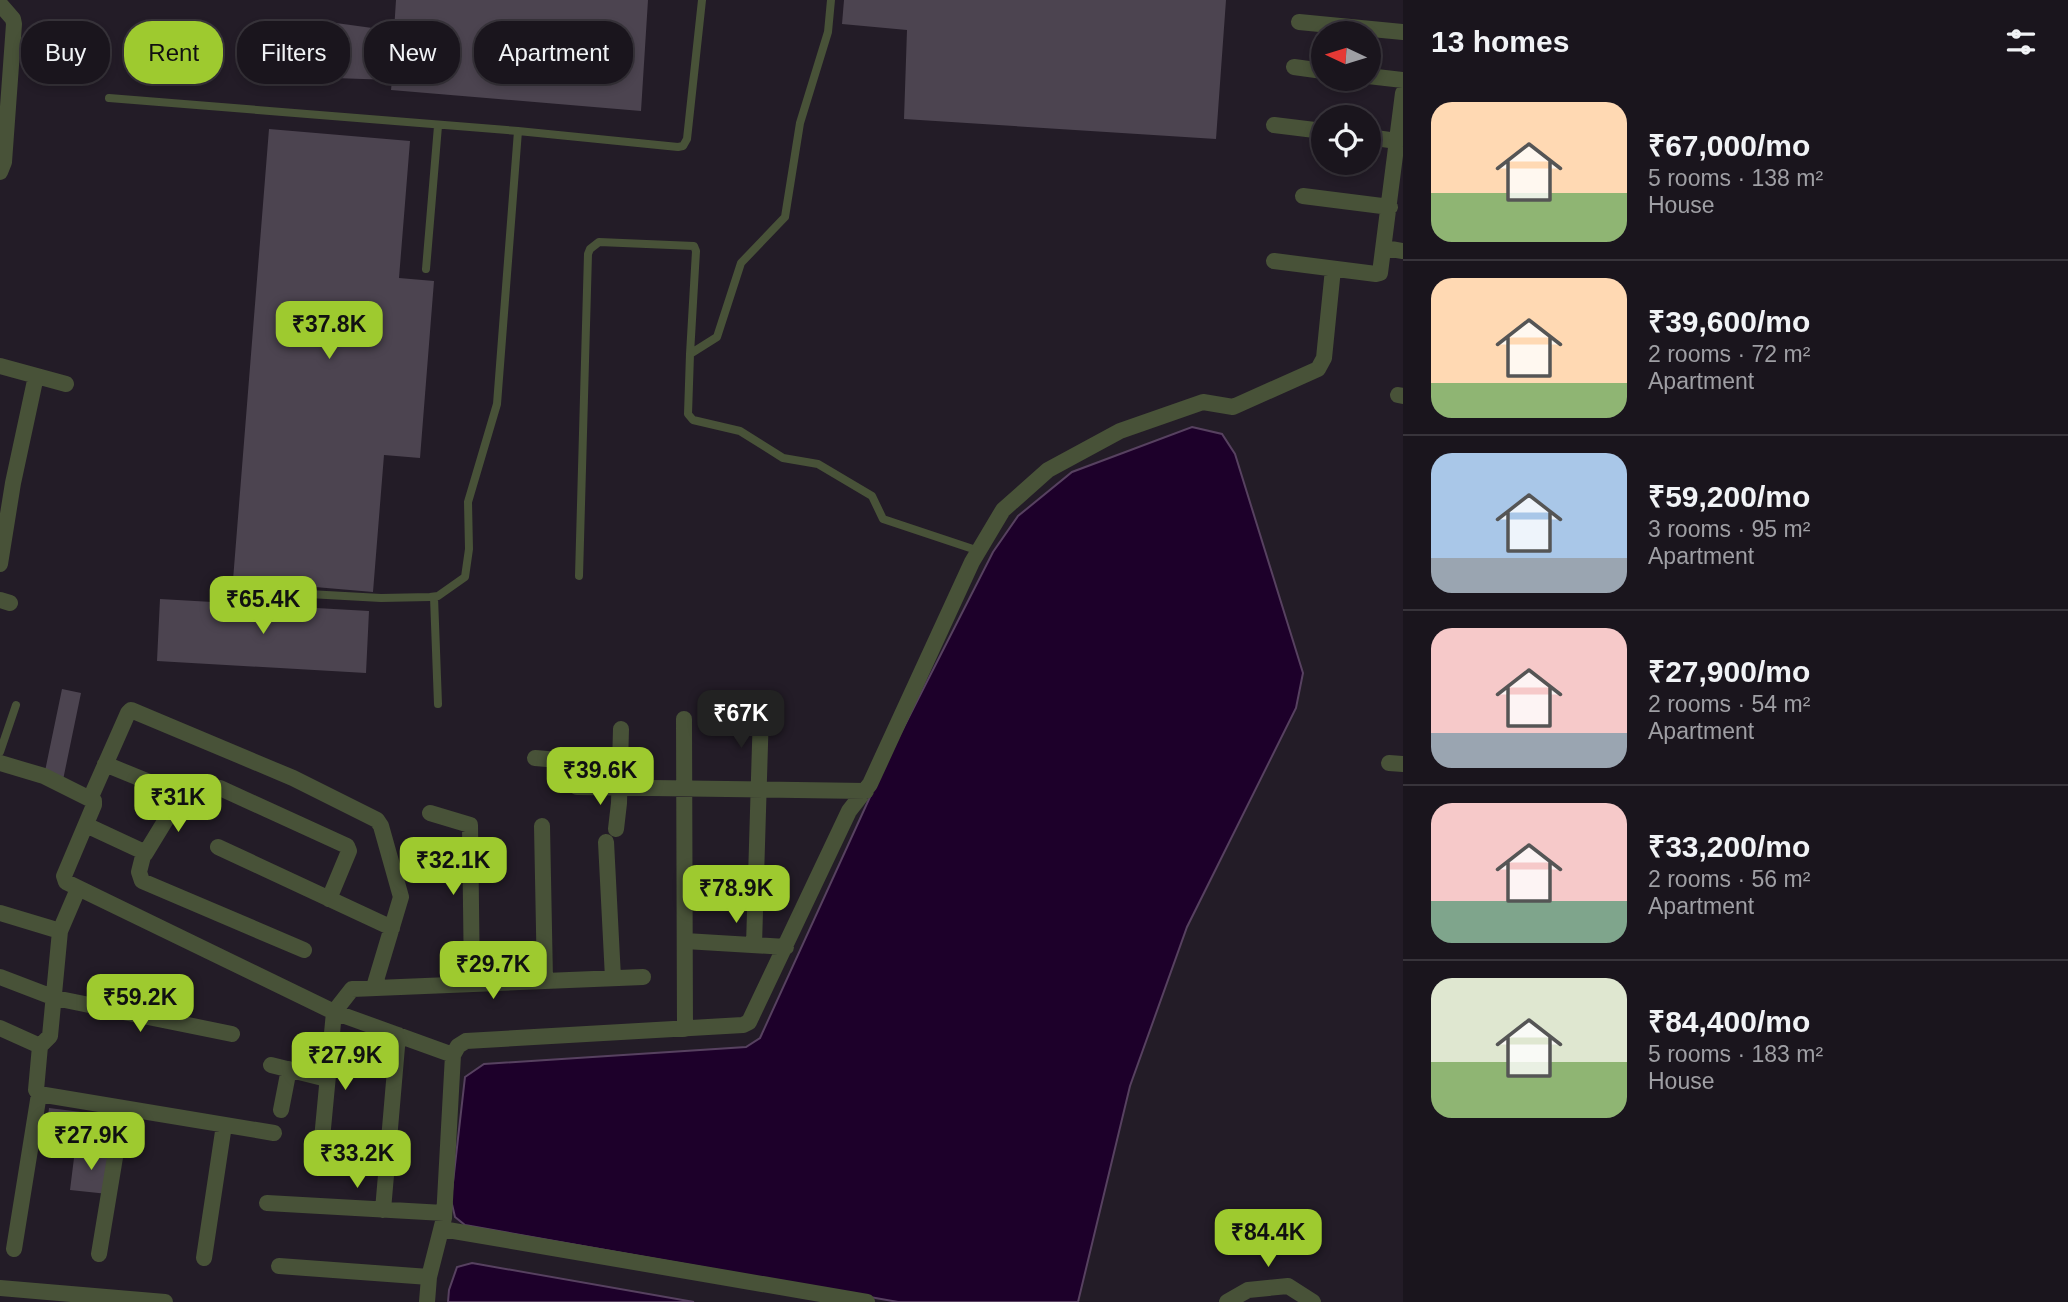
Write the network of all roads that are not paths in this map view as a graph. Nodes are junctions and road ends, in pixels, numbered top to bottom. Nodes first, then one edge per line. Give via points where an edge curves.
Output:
1 (702, 0) edge
2 (831, 0) edge
3 (0, 4) edge
4 (1299, 22) dead end
5 (1403, 33) edge
6 (1294, 67) dead end
7 (1311, 69) edge
8 (1381, 77) edge
9 (1403, 80) edge
10 (1403, 95) edge
11 (109, 98) dead end
12 (1274, 125) dead end
13 (439, 126) junction
14 (1311, 130) edge
15 (518, 131) junction
16 (1381, 139) edge
17 (1397, 141) junction
18 (0, 172) edge
19 (1303, 196) dead end
20 (1390, 207) junction
21 (1385, 248) junction
22 (1403, 251) edge
23 (1274, 261) dead end
24 (426, 269) dead end
25 (1334, 269) junction
26 (690, 354) junction
27 (0, 366) edge
28 (36, 376) junction
29 (65, 384) dead end
30 (979, 551) junction
31 (0, 564) edge
32 (579, 576) dead end
33 (236, 590) dead end
34 (434, 597) junction
35 (438, 704) dead end
36 (16, 705) dead end
37 (761, 712) dead end
38 (684, 719) dead end
39 (621, 729) dead end
40 (0, 752) edge
41 (535, 758) dead end
42 (0, 763) edge
43 (105, 764) junction
44 (620, 787) junction
45 (684, 788) junction
46 (758, 789) junction
47 (866, 790) junction
48 (181, 795) junction
49 (90, 799) junction
50 (430, 813) dead end
51 (86, 825) junction
52 (542, 826) dead end
53 (218, 847) dead end
54 (145, 855) junction
55 (78, 889) junction
56 (329, 899) junction
57 (0, 913) edge
58 (392, 928) junction
59 (60, 931) junction
60 (685, 941) junction
61 (754, 945) junction
62 (786, 947) junction
63 (304, 950) dead end
64 (0, 977) edge
65 (643, 977) dead end
66 (613, 978) junction
67 (545, 981) junction
68 (471, 984) junction
69 (374, 987) junction
70 (55, 998) junction
71 (334, 1012) junction
72 (0, 1028) edge
73 (685, 1028) junction
74 (232, 1034) dead end
75 (398, 1035) junction
76 (40, 1046) junction
77 (453, 1055) junction
78 (271, 1065) dead end
79 (289, 1069) junction
80 (327, 1079) junction
81 (39, 1094) junction
82 (123, 1109) junction
83 (281, 1110) dead end
84 (224, 1125) junction
85 (274, 1133) dead end
86 (389, 1143) junction
87 (267, 1203) dead end
88 (383, 1210) junction
89 (443, 1221) junction
90 (14, 1249) dead end
91 (99, 1254) dead end
92 (204, 1258) dead end
93 (279, 1266) dead end
94 (429, 1277) junction
95 (3, 1293) edge
96 (165, 1302) edge
97 (427, 1302) edge
98 (867, 1302) edge
99 (1227, 1302) edge
100 (1313, 1302) edge

1 - 15 lane via 683,146
2 - 26 lane via 828,32 800,123 785,217 741,262 717,337
3 - 18 street via 14,24
4 - 5 street
6 - 7 street
8 - 9 street
10 - 17 street
11 - 13 lane
12 - 14 street
13 - 15 lane
13 - 24 lane
15 - 34 lane via 497,404 468,502 469,549 464,577
16 - 17 street
17 - 20 street
19 - 20 street
20 - 21 street
21 - 22 street
21 - 25 street via 1380,273
23 - 25 street
25 - 30 street via 1324,358 1318,369 1233,407 1203,402 1103,440 1048,470 999,514
26 - 30 lane via 690,419 740,431 783,458 818,464 872,496 883,519
26 - 32 lane via 694,246 594,245 588,254
27 - 28 street
28 - 29 street
28 - 31 street
30 - 47 street
33 - 34 lane
34 - 35 lane
36 - 40 lane
37 - 46 street
38 - 45 street
39 - 44 street
41 - 44 street via 571,761 574,786
42 - 49 street via 44,775
43 - 48 street
43 - 49 street
43 - 58 street via 128,713 134,711 293,778 377,820 400,892
44 - 45 street
44 - 66 street via 611,835
45 - 46 street
45 - 60 street
46 - 47 street
46 - 61 street
47 - 62 street via 849,811
48 - 54 street
48 - 56 street via 220,788 347,846 349,851
49 - 51 street via 94,805
50 - 68 street via 470,825
51 - 54 street
51 - 55 street via 64,880
52 - 67 street
53 - 56 street
54 - 63 street via 139,863 142,881
55 - 59 street
55 - 71 street
56 - 58 street
57 - 59 street
58 - 69 street
59 - 70 street
60 - 61 street
60 - 73 street
61 - 62 street
62 - 73 street via 749,1022
64 - 70 street
65 - 66 street
66 - 67 street
67 - 68 street
68 - 69 street
69 - 71 street via 352,989
70 - 74 street
70 - 76 street via 50,1036
71 - 75 street
71 - 80 street
72 - 76 street
73 - 77 street via 466,1041
75 - 77 street
75 - 86 street
76 - 81 street
77 - 89 street
78 - 79 street
79 - 80 street
79 - 83 street
80 - 86 street via 322,1139
81 - 82 street
81 - 90 street
82 - 84 street
82 - 91 street
84 - 85 street
84 - 92 street
86 - 88 street
87 - 88 street
88 - 89 street
89 - 94 street
89 - 98 street
93 - 94 street
94 - 97 street
95 - 96 street
99 - 100 street via 1248,1290 1288,1286

